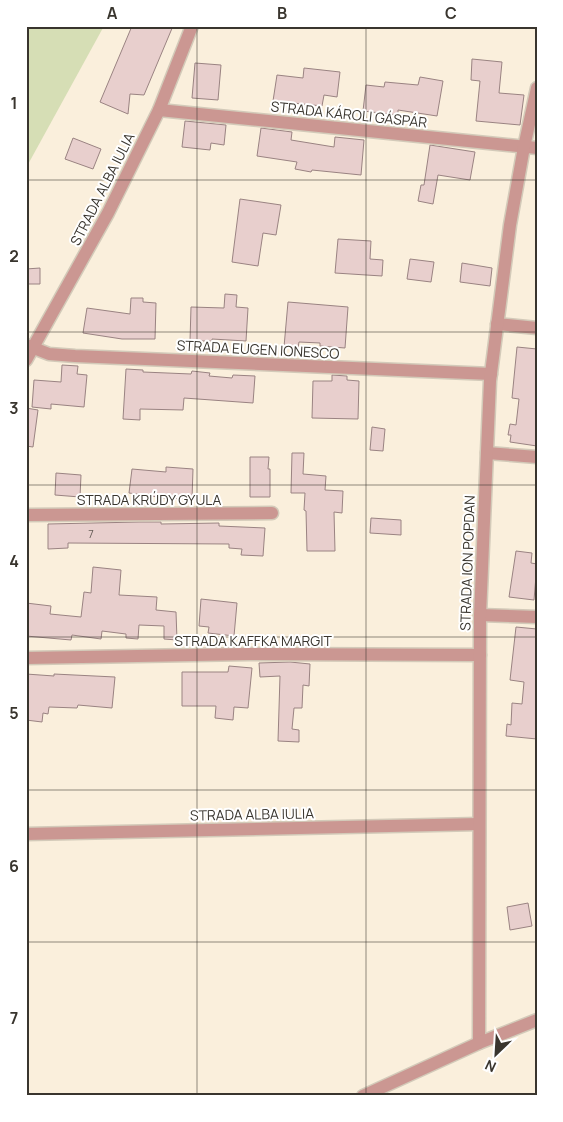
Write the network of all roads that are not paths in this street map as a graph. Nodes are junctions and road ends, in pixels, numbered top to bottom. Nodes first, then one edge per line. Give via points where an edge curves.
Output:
1 (192, 26) edge
2 (537, 88) edge
3 (159, 110) junction
4 (530, 148) edge
5 (498, 324) junction
6 (537, 328) edge
7 (29, 346) edge
8 (26, 360) edge
9 (491, 374) junction
10 (487, 453) junction
11 (537, 457) edge
12 (272, 513) dead end
13 (26, 515) edge
14 (480, 615) junction
15 (537, 618) edge
16 (480, 655) junction
17 (26, 658) edge
18 (479, 824) junction
19 (26, 834) edge
20 (537, 1020) edge
21 (479, 1043) junction
22 (363, 1096) edge

1 - 3 street, STRADA ALBA IULIA
2 - 4 street, STRADA ION POPDAN
3 - 4 street, STRADA KÁROLI GÁSPÁR
3 - 7 street, STRADA ALBA IULIA via 108,213
4 - 5 street, STRADA ION POPDAN via 510,225
5 - 6 street
5 - 9 street, STRADA ION POPDAN
7 - 8 street, STRADA ALBA IULIA
7 - 9 street, STRADA EUGEN IONESCO via 49,354 75,356
9 - 10 street, STRADA ION POPDAN
10 - 11 street
10 - 14 street, STRADA ION POPDAN
12 - 13 street, STRADA KRÚDY GYULA
14 - 15 street
14 - 16 street, STRADA ION POPDAN
16 - 17 street, STRADA KAFFKA MARGIT via 249,654
16 - 18 street, STRADA ION POPDAN
18 - 19 street, STRADA ALBA IULIA
18 - 21 street, STRADA ION POPDAN
20 - 21 street
21 - 22 street

